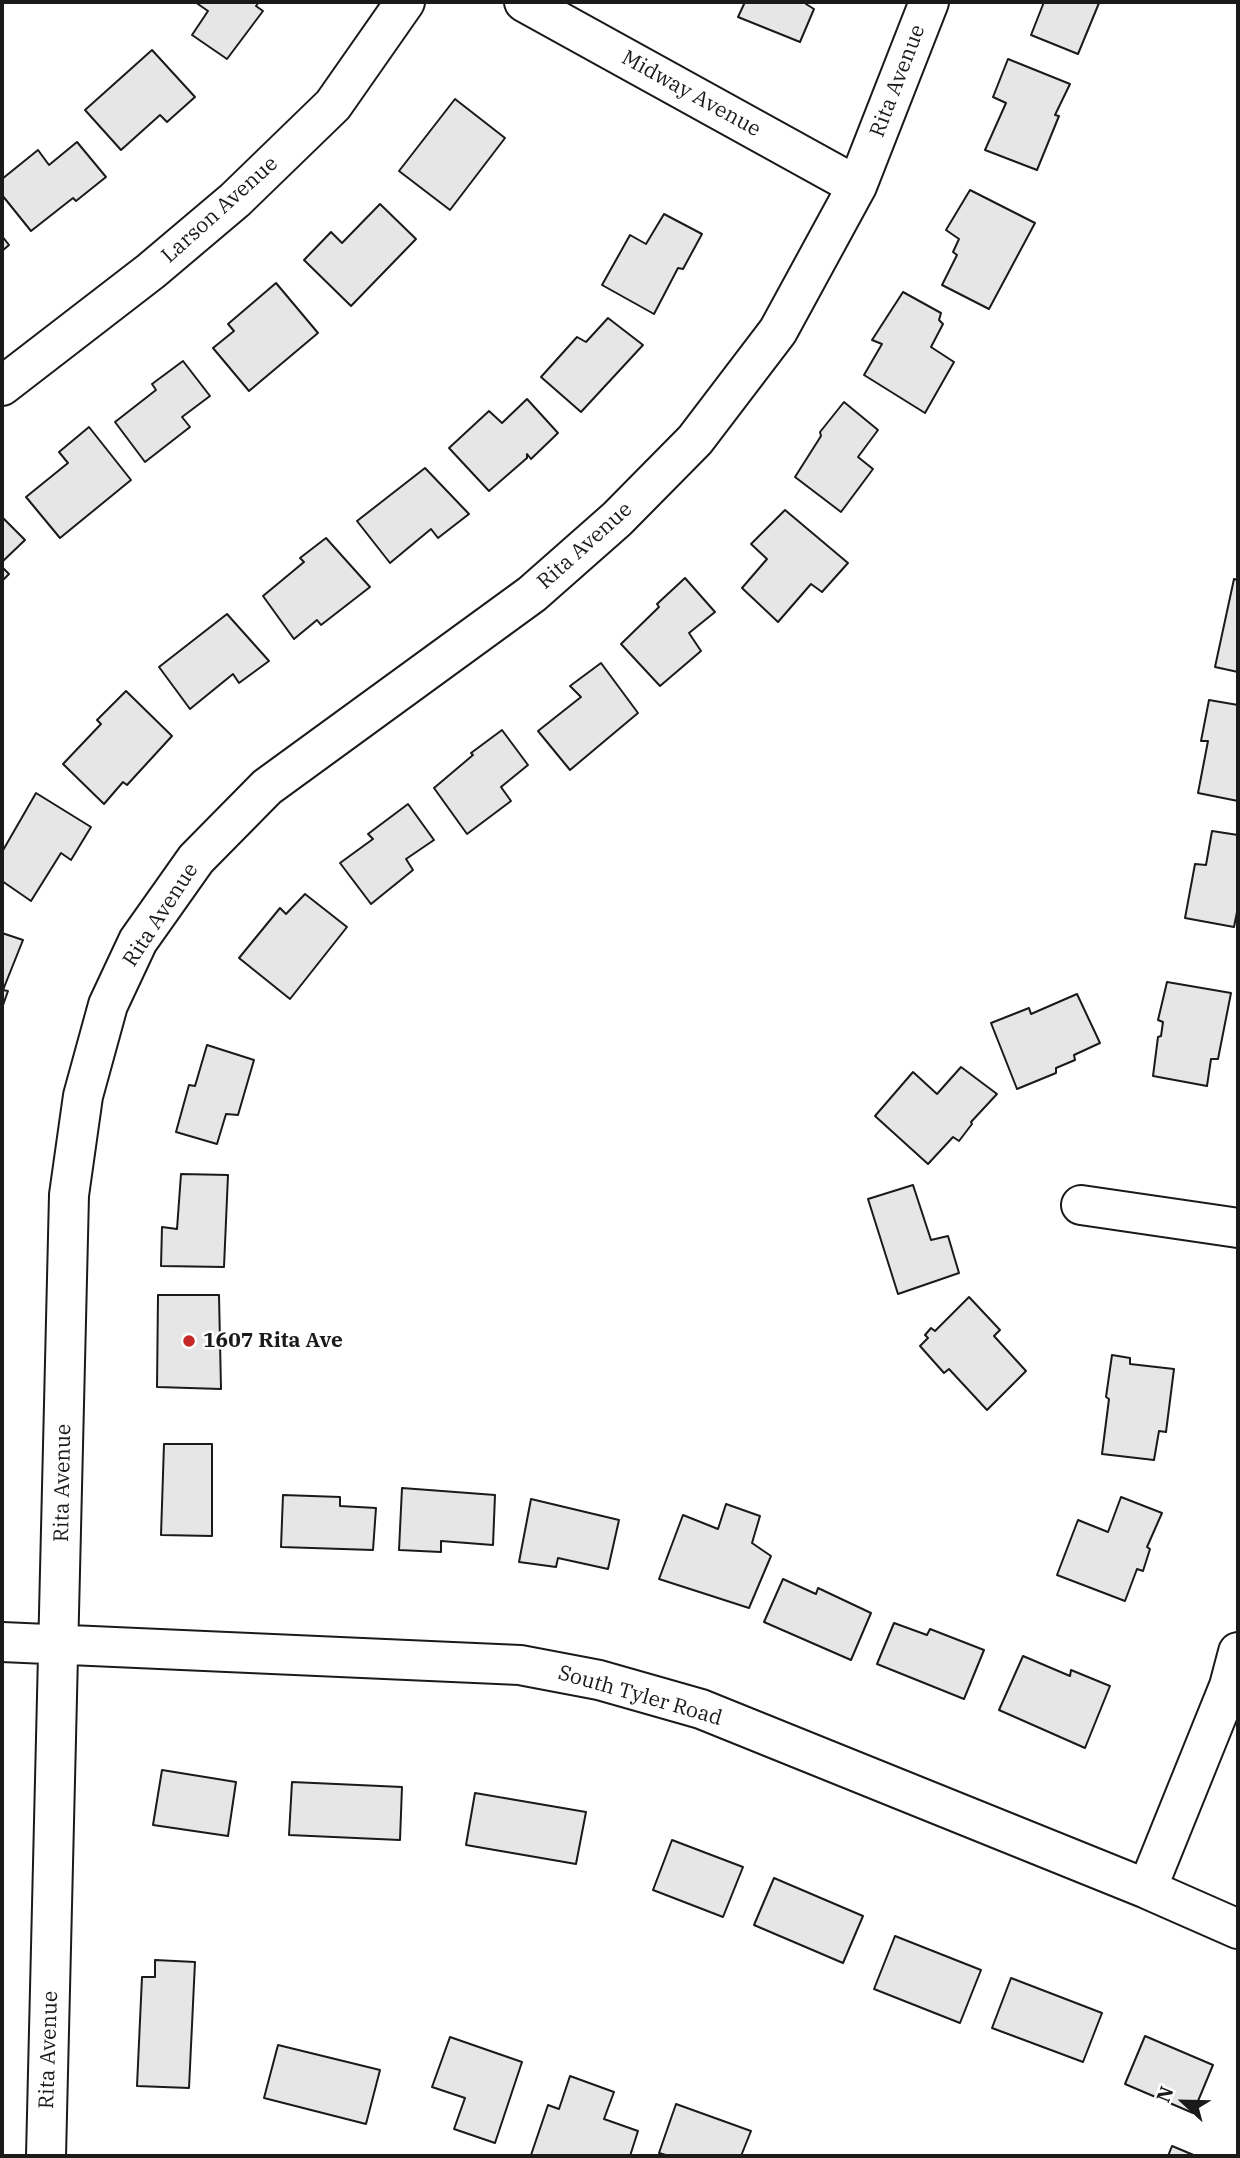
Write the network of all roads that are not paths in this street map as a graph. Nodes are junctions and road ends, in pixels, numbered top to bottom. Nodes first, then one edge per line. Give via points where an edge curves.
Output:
1 (405, 2) edge
2 (524, 2) edge
3 (929, 2) edge
4 (857, 186) junction
5 (2, 386) edge
6 (1081, 1205) dead end
7 (1238, 1228) edge
8 (2, 1642) edge
9 (60, 1644) junction
10 (1238, 1652) edge
11 (1147, 1889) junction
12 (1238, 1929) edge
13 (46, 2156) edge

1 - 5 street, Larson Avenue via 333,105 235,200
2 - 4 street, Midway Avenue
3 - 4 street, Rita Avenue
4 - 9 street, Rita Avenue via 778,331 695,440 617,519 532,594 267,787 196,859 138,941 108,1005 83,1096 69,1195
6 - 7 street
8 - 9 street, South Tyler Road
9 - 11 street, South Tyler Road via 520,1665 599,1680 701,1709
9 - 13 street, Rita Avenue
10 - 11 street via 1230,1686
11 - 12 street, South Tyler Road

